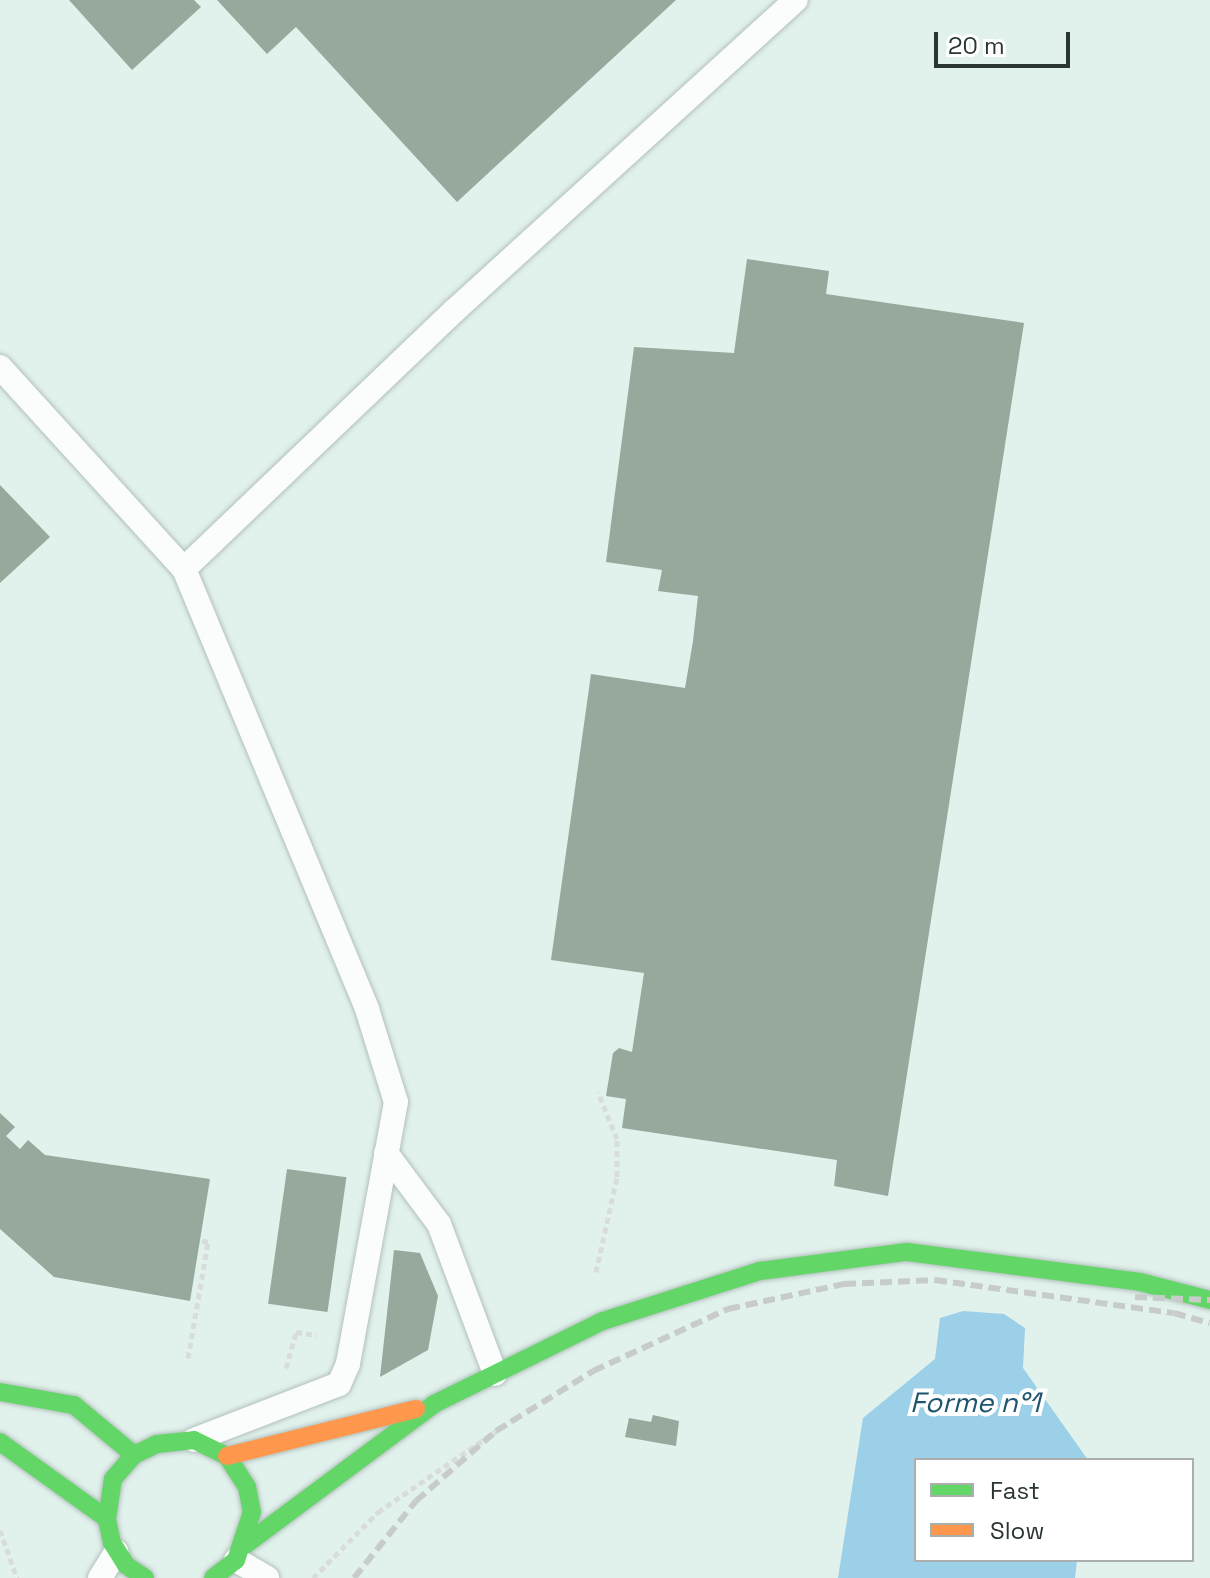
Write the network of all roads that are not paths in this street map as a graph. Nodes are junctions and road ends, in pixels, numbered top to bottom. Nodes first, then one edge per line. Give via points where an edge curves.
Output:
1 (796, 0) edge
2 (0, 367) edge
3 (184, 569) junction
4 (386, 1153) junction
5 (1210, 1300) edge
6 (495, 1374) junction
7 (0, 1392) edge
8 (434, 1404) junction
9 (194, 1440) junction
10 (0, 1442) edge
11 (134, 1455) junction
12 (227, 1456) junction
13 (107, 1519) junction
14 (234, 1562) edge
15 (123, 1565) edge
16 (100, 1578) edge
17 (145, 1578) edge
18 (213, 1578) edge
19 (267, 1578) edge

1 - 3 lane via 454,311
2 - 3 lane
3 - 4 lane via 367,1009 396,1102
4 - 6 lane via 439,1224
4 - 9 lane via 348,1364 339,1384
5 - 6 street via 1140,1282 907,1252 760,1271 603,1321
6 - 8 street
7 - 11 street via 74,1405
8 - 12 street
8 - 14 street
9 - 11 street via 157,1444
9 - 12 street
10 - 13 street
11 - 13 street via 113,1479
12 - 14 street via 247,1487 252,1512
13 - 15 street
14 - 18 street
14 - 19 lane
15 - 16 lane
15 - 17 street

